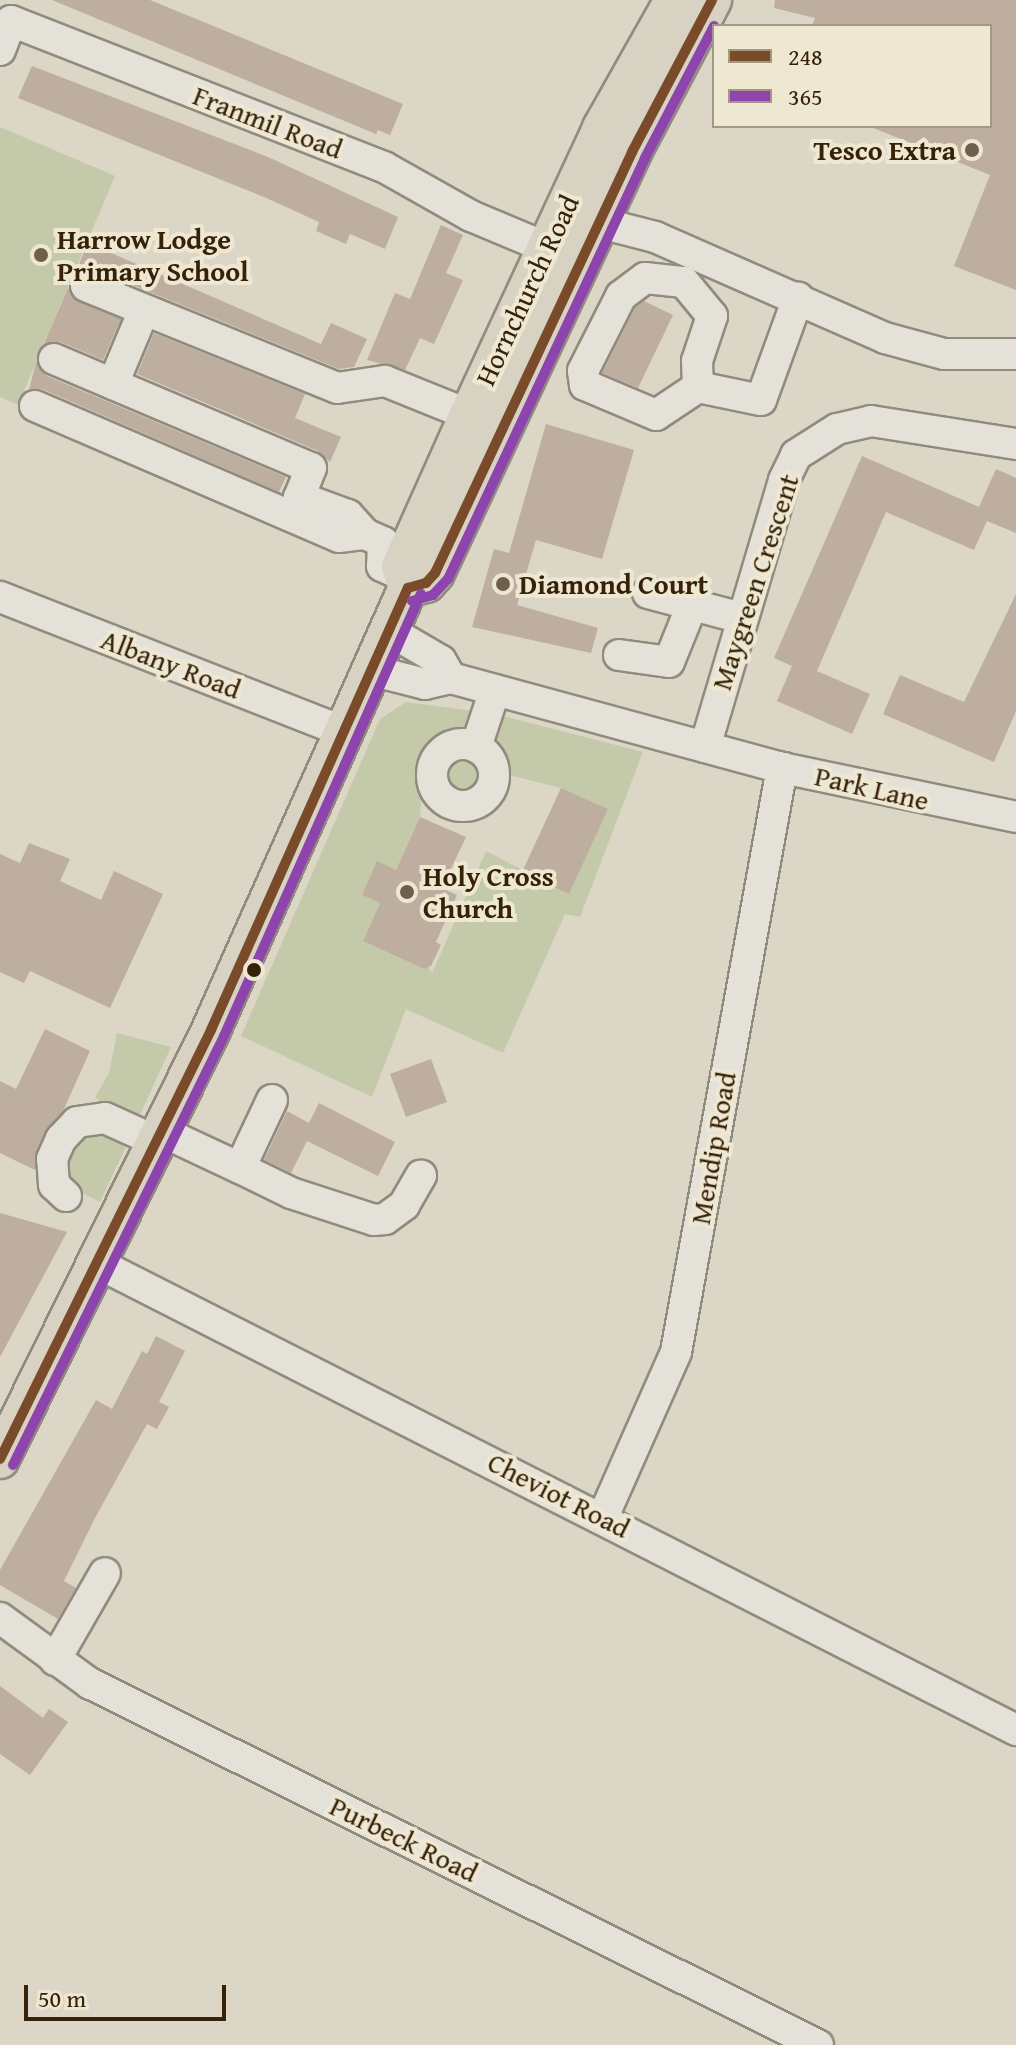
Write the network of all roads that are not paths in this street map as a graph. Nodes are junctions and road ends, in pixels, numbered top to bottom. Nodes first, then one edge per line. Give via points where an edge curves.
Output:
1 (712, 0) edge
2 (666, 3) edge
3 (0, 50) edge
4 (564, 211) junction
5 (600, 226) junction
6 (547, 248) junction
7 (86, 286) dead end
8 (798, 298) junction
9 (144, 310) junction
10 (1016, 354) edge
11 (54, 359) dead end
12 (113, 384) junction
13 (698, 387) junction
14 (35, 406) dead end
15 (469, 415) junction
16 (1016, 444) edge
17 (365, 534) junction
18 (405, 581) junction
19 (648, 593) dead end
20 (0, 597) edge
21 (692, 605) junction
22 (741, 618) junction
23 (388, 630) junction
24 (619, 655) dead end
25 (370, 670) junction
26 (451, 678) junction
27 (495, 690) junction
28 (342, 731) junction
29 (476, 747) dead end
30 (705, 747) junction
31 (782, 768) junction
32 (1016, 817) edge
33 (272, 1100) dead end
34 (160, 1137) junction
35 (240, 1168) junction
36 (421, 1176) dead end
37 (66, 1196) dead end
38 (99, 1264) junction
39 (5, 1439) edge
40 (603, 1517) junction
41 (105, 1573) dead end
42 (0, 1618) edge
43 (55, 1660) junction
44 (1016, 1730) edge
45 (818, 2045) edge

1 - 5 main road, Hornchurch Road
2 - 4 main road, Hornchurch Road
3 - 6 street, Franmil Road via 11,21 384,167 471,216
4 - 5 street
4 - 6 main road, Hornchurch Road
5 - 8 street via 655,237
5 - 18 main road, Hornchurch Road via 435,573 426,583
6 - 15 main road, Hornchurch Road
7 - 9 street
8 - 10 street via 885,338 944,354
8 - 13 street via 761,400
9 - 12 street
9 - 15 street via 337,388 385,381
11 - 12 street
12 - 17 street via 311,468 299,497 348,515
13 - 13 street via 656,415 585,385 583,371 630,286 645,278 676,279 701,297 712,316 697,361
14 - 17 street via 339,537
15 - 18 main road, Hornchurch Road
16 - 22 street, Maygreen Crescent via 871,421 837,429 808,446 796,455 784,480
17 - 18 street via 383,542 382,566
18 - 23 main road, Hornchurch Road
19 - 21 street
20 - 28 street, Albany Road
21 - 22 street
21 - 24 street via 669,662
22 - 30 street, Maygreen Crescent
23 - 25 main road, Hornchurch Road
23 - 26 street, Park Lane via 441,661
25 - 26 street, Park Lane via 425,684
25 - 28 main road, Hornchurch Road
26 - 27 street, Park Lane
27 - 29 street
27 - 30 street, Park Lane
28 - 34 main road, Hornchurch Road
30 - 31 street, Park Lane
31 - 32 street, Park Lane
31 - 40 street, Mendip Road via 676,1352
33 - 35 street
34 - 35 street
34 - 37 street via 105,1118 77,1122 52,1159 54,1185
34 - 38 main road, Hornchurch Road
35 - 36 street via 291,1193 374,1220 385,1219 404,1205
38 - 39 main road, Hornchurch Road
38 - 40 street, Cheviot Road
40 - 44 street, Cheviot Road
41 - 43 street
42 - 43 street, Purbeck Road
43 - 45 street, Purbeck Road via 89,1683

